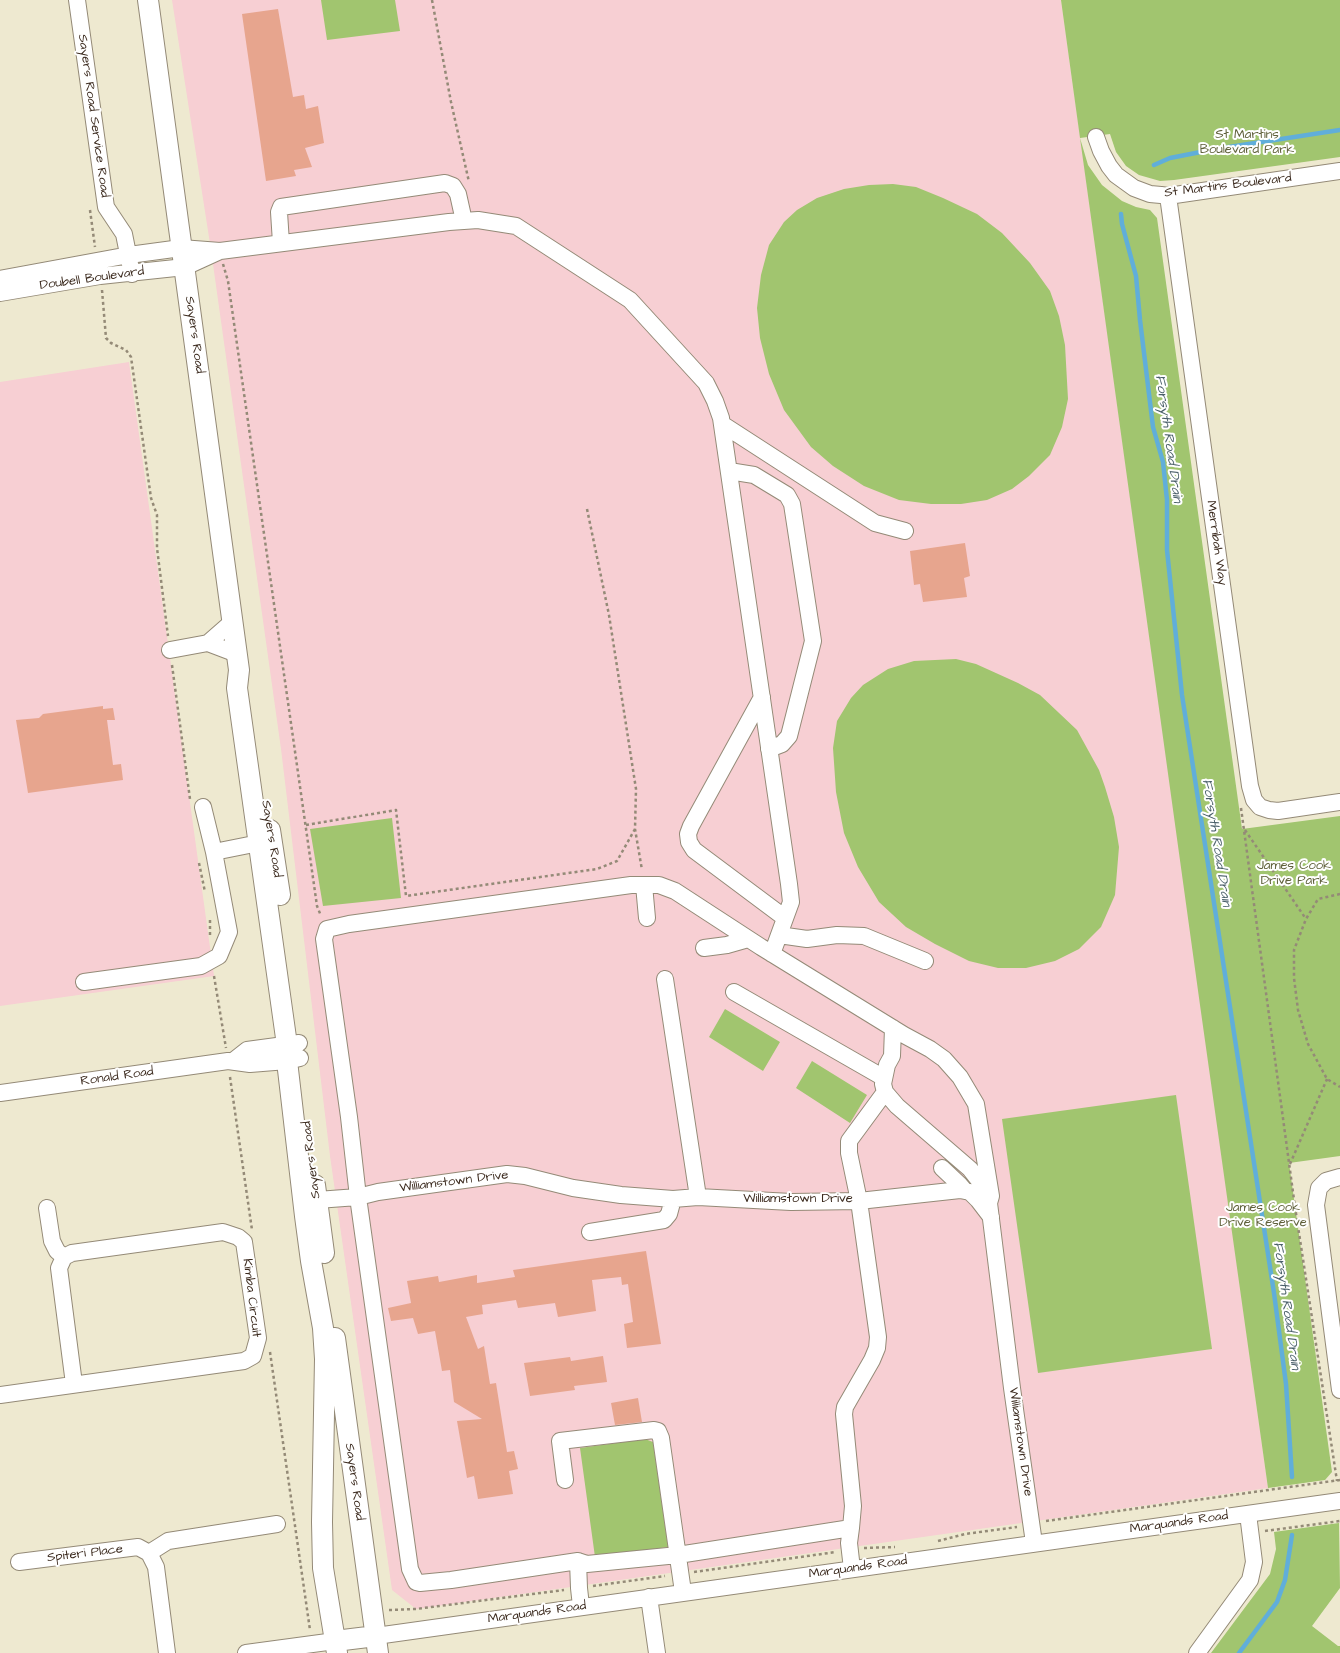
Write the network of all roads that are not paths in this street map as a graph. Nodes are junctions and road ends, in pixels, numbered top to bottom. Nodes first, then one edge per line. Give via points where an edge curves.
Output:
1 (77, 0) edge
2 (148, 0) edge
3 (1096, 137) dead end
4 (1340, 171) edge
5 (1168, 196) junction
6 (464, 221) junction
7 (281, 243) junction
8 (182, 248) junction
9 (220, 251) junction
10 (129, 255) junction
11 (185, 268) junction
12 (132, 274) junction
13 (5, 286) edge
14 (722, 424) junction
15 (729, 471) junction
16 (905, 531) dead end
17 (232, 622) junction
18 (208, 643) junction
19 (178, 649) dead end
20 (238, 662) junction
21 (762, 697) junction
22 (769, 749) junction
23 (1340, 802) edge
24 (203, 807) dead end
25 (265, 842) junction
26 (214, 852) junction
27 (644, 885) junction
28 (647, 918) dead end
29 (785, 918) junction
30 (779, 935) junction
31 (748, 939) junction
32 (704, 948) dead end
33 (772, 954) junction
34 (925, 962) dead end
35 (665, 979) dead end
36 (84, 982) dead end
37 (734, 992) dead end
38 (893, 1028) junction
39 (914, 1041) junction
40 (293, 1052) junction
41 (892, 1056) junction
42 (884, 1085) junction
43 (0, 1093) edge
44 (942, 1168) dead end
45 (1340, 1177) edge
46 (965, 1191) junction
47 (358, 1197) junction
48 (698, 1197) junction
49 (672, 1199) junction
50 (317, 1200) junction
51 (859, 1201) junction
52 (47, 1208) dead end
53 (990, 1210) junction
54 (590, 1232) dead end
55 (64, 1257) junction
56 (323, 1328) junction
57 (74, 1384) junction
58 (1340, 1390) edge
59 (0, 1394) edge
60 (566, 1480) dead end
61 (1340, 1501) edge
62 (1248, 1514) junction
63 (277, 1524) dead end
64 (851, 1528) junction
65 (1034, 1543) junction
66 (149, 1553) junction
67 (678, 1555) junction
68 (578, 1561) junction
69 (19, 1562) dead end
70 (852, 1569) junction
71 (683, 1592) junction
72 (649, 1596) junction
73 (581, 1606) junction
74 (377, 1644) edge
75 (336, 1647) edge
76 (167, 1653) edge
77 (246, 1653) edge
78 (657, 1653) edge
79 (1197, 1653) edge

1 - 10 street, Sayers Road Service Road via 106,207 124,234
2 - 8 main road, Sayers Road
3 - 5 street, St Martins Boulevard via 1101,151 1116,175 1134,188 1150,194
4 - 5 street, St Martins Boulevard
5 - 23 street, Merribah Way via 1250,786 1254,800 1260,807 1268,810 1278,811
6 - 7 street
6 - 7 street via 458,194 453,186 445,183 281,207 278,212
6 - 14 street via 478,220 516,226 630,300 706,383
7 - 9 street
8 - 9 street, Doubell Boulevard
8 - 10 street, Doubell Boulevard
8 - 11 main road, Sayers Road
9 - 11 street, Doubell Boulevard
10 - 12 street, Sayers Road Service Road
10 - 13 street, Doubell Boulevard
11 - 12 street, Doubell Boulevard
11 - 17 main road, Sayers Road
12 - 13 street, Doubell Boulevard
14 - 15 street
14 - 16 street via 875,523
15 - 21 street
15 - 22 street via 754,475 787,495 792,504 813,641 788,736 782,744
17 - 18 street
17 - 20 main road, Sayers Road
18 - 19 street
18 - 20 street
20 - 25 main road, Sayers Road via 237,688
21 - 22 street
21 - 29 street via 688,834 694,850
22 - 29 street via 789,884 790,902
24 - 26 street
25 - 26 street
25 - 40 main road, Sayers Road
26 - 36 street via 229,932 219,956 201,966
27 - 28 street
27 - 31 street via 659,885 675,891
27 - 47 street via 417,914 327,929 324,939
29 - 30 street
30 - 33 street
30 - 34 street via 807,939 837,935 864,936
31 - 32 street
31 - 33 street
33 - 38 street
35 - 48 street
37 - 42 street
38 - 39 street
38 - 41 street
39 - 41 street
39 - 53 street via 944,1059 960,1077 976,1104 991,1196
40 - 43 street, Ronald Road via 250,1064 233,1061
40 - 50 main road, Sayers Road
40 - 56 main road, Sayers Road via 306,1223
41 - 42 street via 887,1065
42 - 51 street, Williamstown Drive via 849,1141
42 - 53 street, Williamstown Drive via 897,1106 970,1169 980,1183
44 - 46 street
45 - 58 street via 1326,1181 1319,1188 1316,1205
46 - 51 street
46 - 53 street via 970,1192
47 - 49 street, Williamstown Drive via 507,1174 573,1188
47 - 50 street, Williamstown Drive
47 - 68 street via 410,1569 416,1582 451,1580
48 - 49 street, Williamstown Drive
48 - 51 street, Williamstown Drive via 791,1202
49 - 54 street via 669,1214 664,1220
50 - 56 main road via 311,1209 323,1300
50 - 74 main road, Sayers Road
51 - 64 street via 878,1337 872,1360 845,1407 844,1414 853,1506
52 - 55 street via 52,1241
53 - 65 street, Williamstown Drive
55 - 57 street via 59,1268
55 - 57 street, Kimba Circuit via 72,1253 223,1232 238,1236 244,1242 258,1338 253,1356 244,1361
56 - 75 main road, Sayers Road via 323,1568
57 - 59 street, Kimba Circuit
60 - 67 street via 560,1441 658,1431
61 - 62 street, Marquands Road
62 - 65 street, Marquands Road
62 - 79 street via 1254,1562 1250,1580
63 - 66 street via 168,1542
64 - 67 street
64 - 70 street
65 - 70 street, Marquands Road
66 - 69 street, Spiteri Place via 138,1547
66 - 76 street via 156,1567
67 - 68 street via 588,1564
67 - 71 street
68 - 73 street
70 - 71 street, Marquands Road
71 - 72 street, Marquands Road
72 - 73 street, Marquands Road
72 - 78 street
73 - 74 street, Marquands Road
74 - 75 main road
75 - 77 street

